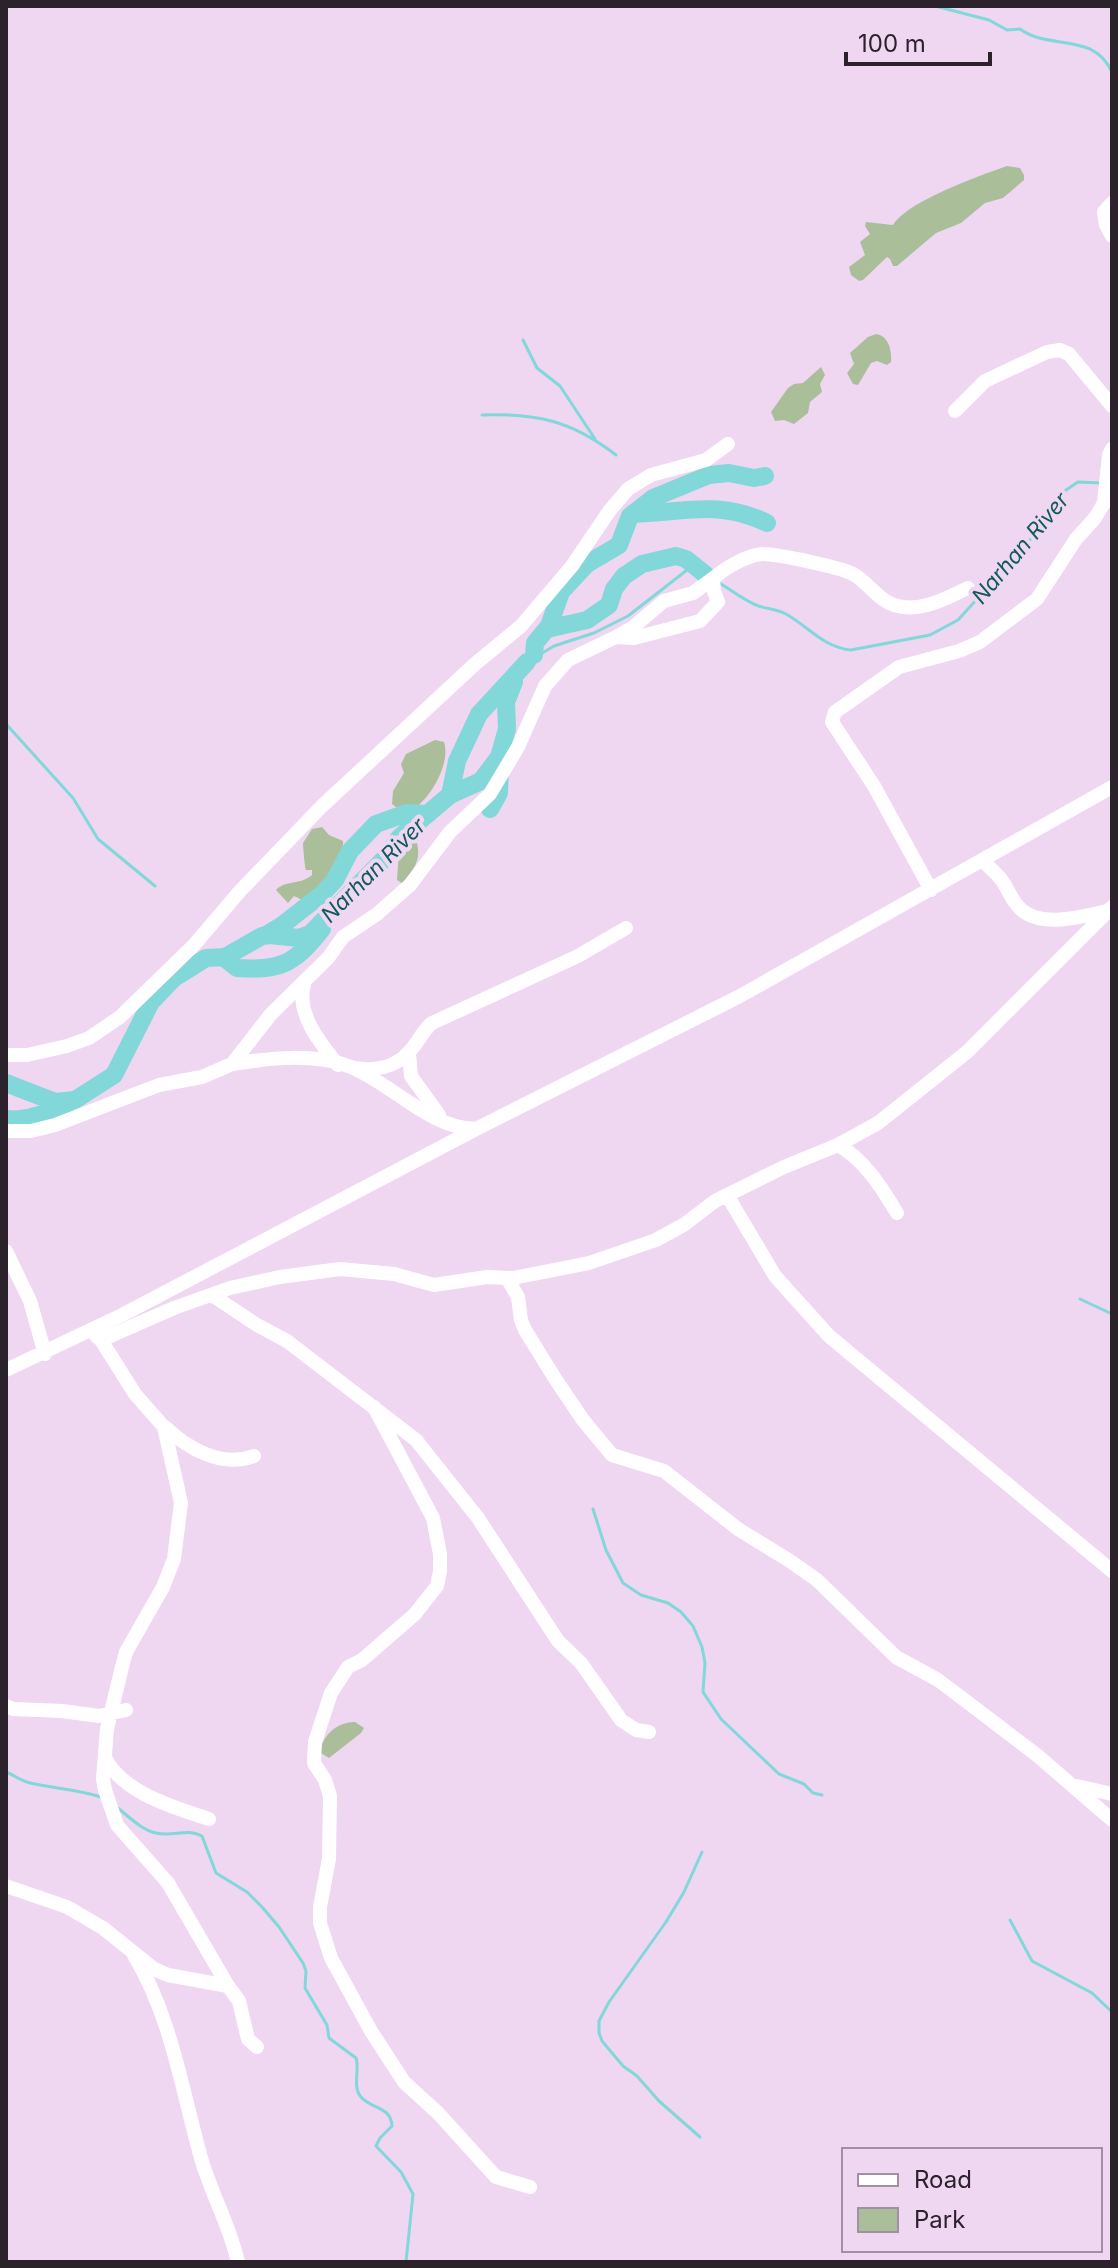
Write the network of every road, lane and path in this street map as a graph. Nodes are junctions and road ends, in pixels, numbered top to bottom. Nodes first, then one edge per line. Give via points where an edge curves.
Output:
1 (1112, 203) edge
2 (1112, 236) edge
3 (1112, 406) edge
4 (955, 411) dead end
5 (728, 444) dead end
6 (1112, 449) edge
7 (1109, 498) edge
8 (715, 577) junction
9 (968, 588) dead end
10 (616, 637) junction
11 (1112, 787) edge
12 (982, 860) junction
13 (931, 890) junction
14 (1110, 909) edge
15 (626, 928) dead end
16 (306, 978) junction
17 (409, 1053) junction
18 (6, 1055) edge
19 (232, 1064) junction
20 (338, 1065) junction
21 (354, 1068) junction
22 (445, 1122) junction
23 (476, 1129) junction
24 (6, 1131) edge
25 (838, 1145) junction
26 (727, 1195) junction
27 (897, 1213) dead end
28 (6, 1251) edge
29 (507, 1278) junction
30 (212, 1295) junction
31 (95, 1336) junction
32 (45, 1354) junction
33 (6, 1370) edge
34 (374, 1407) junction
35 (164, 1427) junction
36 (254, 1456) dead end
37 (1112, 1571) edge
38 (6, 1706) edge
39 (126, 1710) dead end
40 (110, 1714) junction
41 (649, 1732) dead end
42 (105, 1758) junction
43 (1073, 1785) junction
44 (1112, 1794) edge
45 (209, 1819) dead end
46 (1112, 1820) edge
47 (6, 1886) edge
48 (134, 1955) junction
49 (228, 1986) junction
50 (257, 2047) dead end
51 (530, 2187) dead end
52 (238, 2262) edge

1 - 2 street via 1104,212
3 - 4 street via 1060,350 985,381
5 - 18 street via 706,460 651,475 628,489 521,626 322,806 120,1017 67,1046
6 - 7 street
7 - 13 street via 1037,599 980,642 899,667 835,712 832,722
8 - 9 street via 760,554 854,575 894,606 926,606
8 - 10 street via 693,593 664,601
8 - 10 street via 718,602 700,621 634,638
10 - 16 street via 576,654 556,672 490,794 450,832 410,885 343,937
11 - 12 street
12 - 13 street
12 - 14 street via 1025,913 1062,919
13 - 23 street via 740,996
14 - 25 street via 967,1052 878,1123
15 - 17 street via 578,956 432,1023
16 - 19 street
16 - 20 street via 300,996 303,1009
17 - 21 street via 383,1068
17 - 22 street via 411,1076
19 - 20 street via 298,1058
19 - 24 street via 55,1125
20 - 21 street
21 - 22 street
22 - 23 street
23 - 31 street
25 - 26 street
25 - 27 street via 875,1179
26 - 29 street via 685,1224 623,1253
26 - 37 street via 775,1276 829,1336
28 - 32 street via 30,1301
29 - 30 street via 434,1285 394,1274 340,1269 280,1277
29 - 43 street via 518,1297 525,1330 612,1455 664,1471 817,1580 896,1657 938,1680
30 - 31 street
30 - 34 street via 287,1341
31 - 32 street
31 - 35 street
32 - 33 street
34 - 41 street via 425,1450 484,1526 558,1641 581,1663 621,1720
34 - 51 street via 433,1518 440,1571 437,1586 415,1614 348,1667 331,1693 315,1742 314,1763 330,1796 320,1923 331,1958 404,2082 496,2177
35 - 36 street via 212,1456
35 - 40 street via 181,1503 174,1559 126,1652
38 - 40 street
39 - 40 street
40 - 42 street
42 - 45 street via 133,1787
42 - 49 street via 105,1790 117,1825 168,1883
43 - 44 street
43 - 46 street
47 - 48 street via 67,1907
48 - 49 street via 168,1975
48 - 52 street via 172,2046 202,2162
49 - 50 street via 239,2001 248,2039

